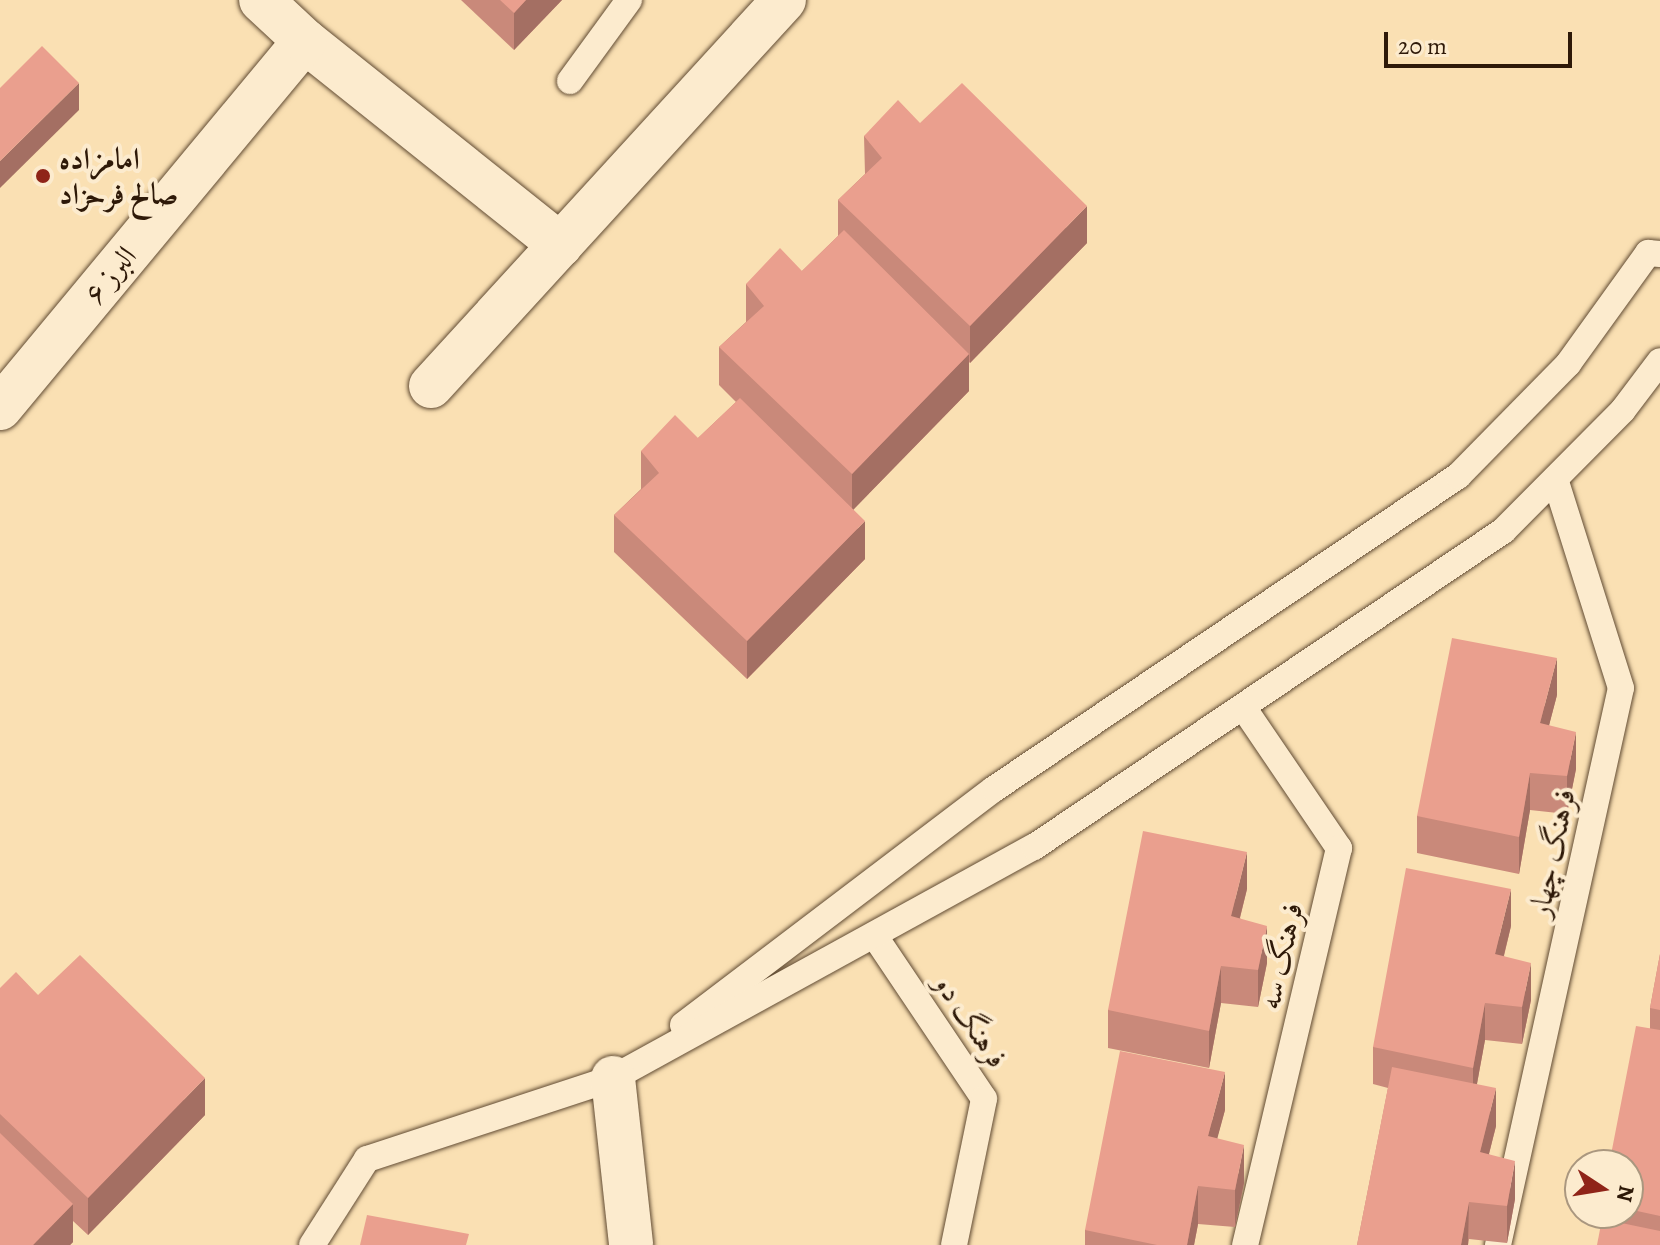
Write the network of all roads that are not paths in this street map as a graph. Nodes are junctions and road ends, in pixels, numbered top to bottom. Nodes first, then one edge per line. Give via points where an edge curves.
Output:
1 (261, 0) edge
2 (629, 0) edge
3 (784, 0) edge
4 (305, 41) junction
5 (570, 81) dead end
6 (561, 245) junction
7 (1654, 253) edge
8 (1660, 361) edge
9 (431, 386) dead end
10 (0, 408) edge
11 (1555, 479) junction
12 (1243, 707) junction
13 (874, 935) junction
14 (613, 1078) junction
15 (312, 1245) edge
16 (631, 1245) edge
17 (954, 1245) edge
18 (1245, 1245) edge
19 (1498, 1245) edge

1 - 4 street
2 - 5 lane
3 - 6 street
4 - 6 street
4 - 10 street, البرز ۶
6 - 9 street
7 - 14 lane via 1568,364 1458,476 994,789
8 - 11 lane
11 - 12 lane via 1503,531
11 - 19 lane, فرهنگ چهار via 1621,688
12 - 13 lane via 1034,847
12 - 18 lane, فرهنگ سه via 1339,848
13 - 14 lane
13 - 17 lane, فرهنگ دو via 984,1099
14 - 15 lane via 367,1159
14 - 16 street

